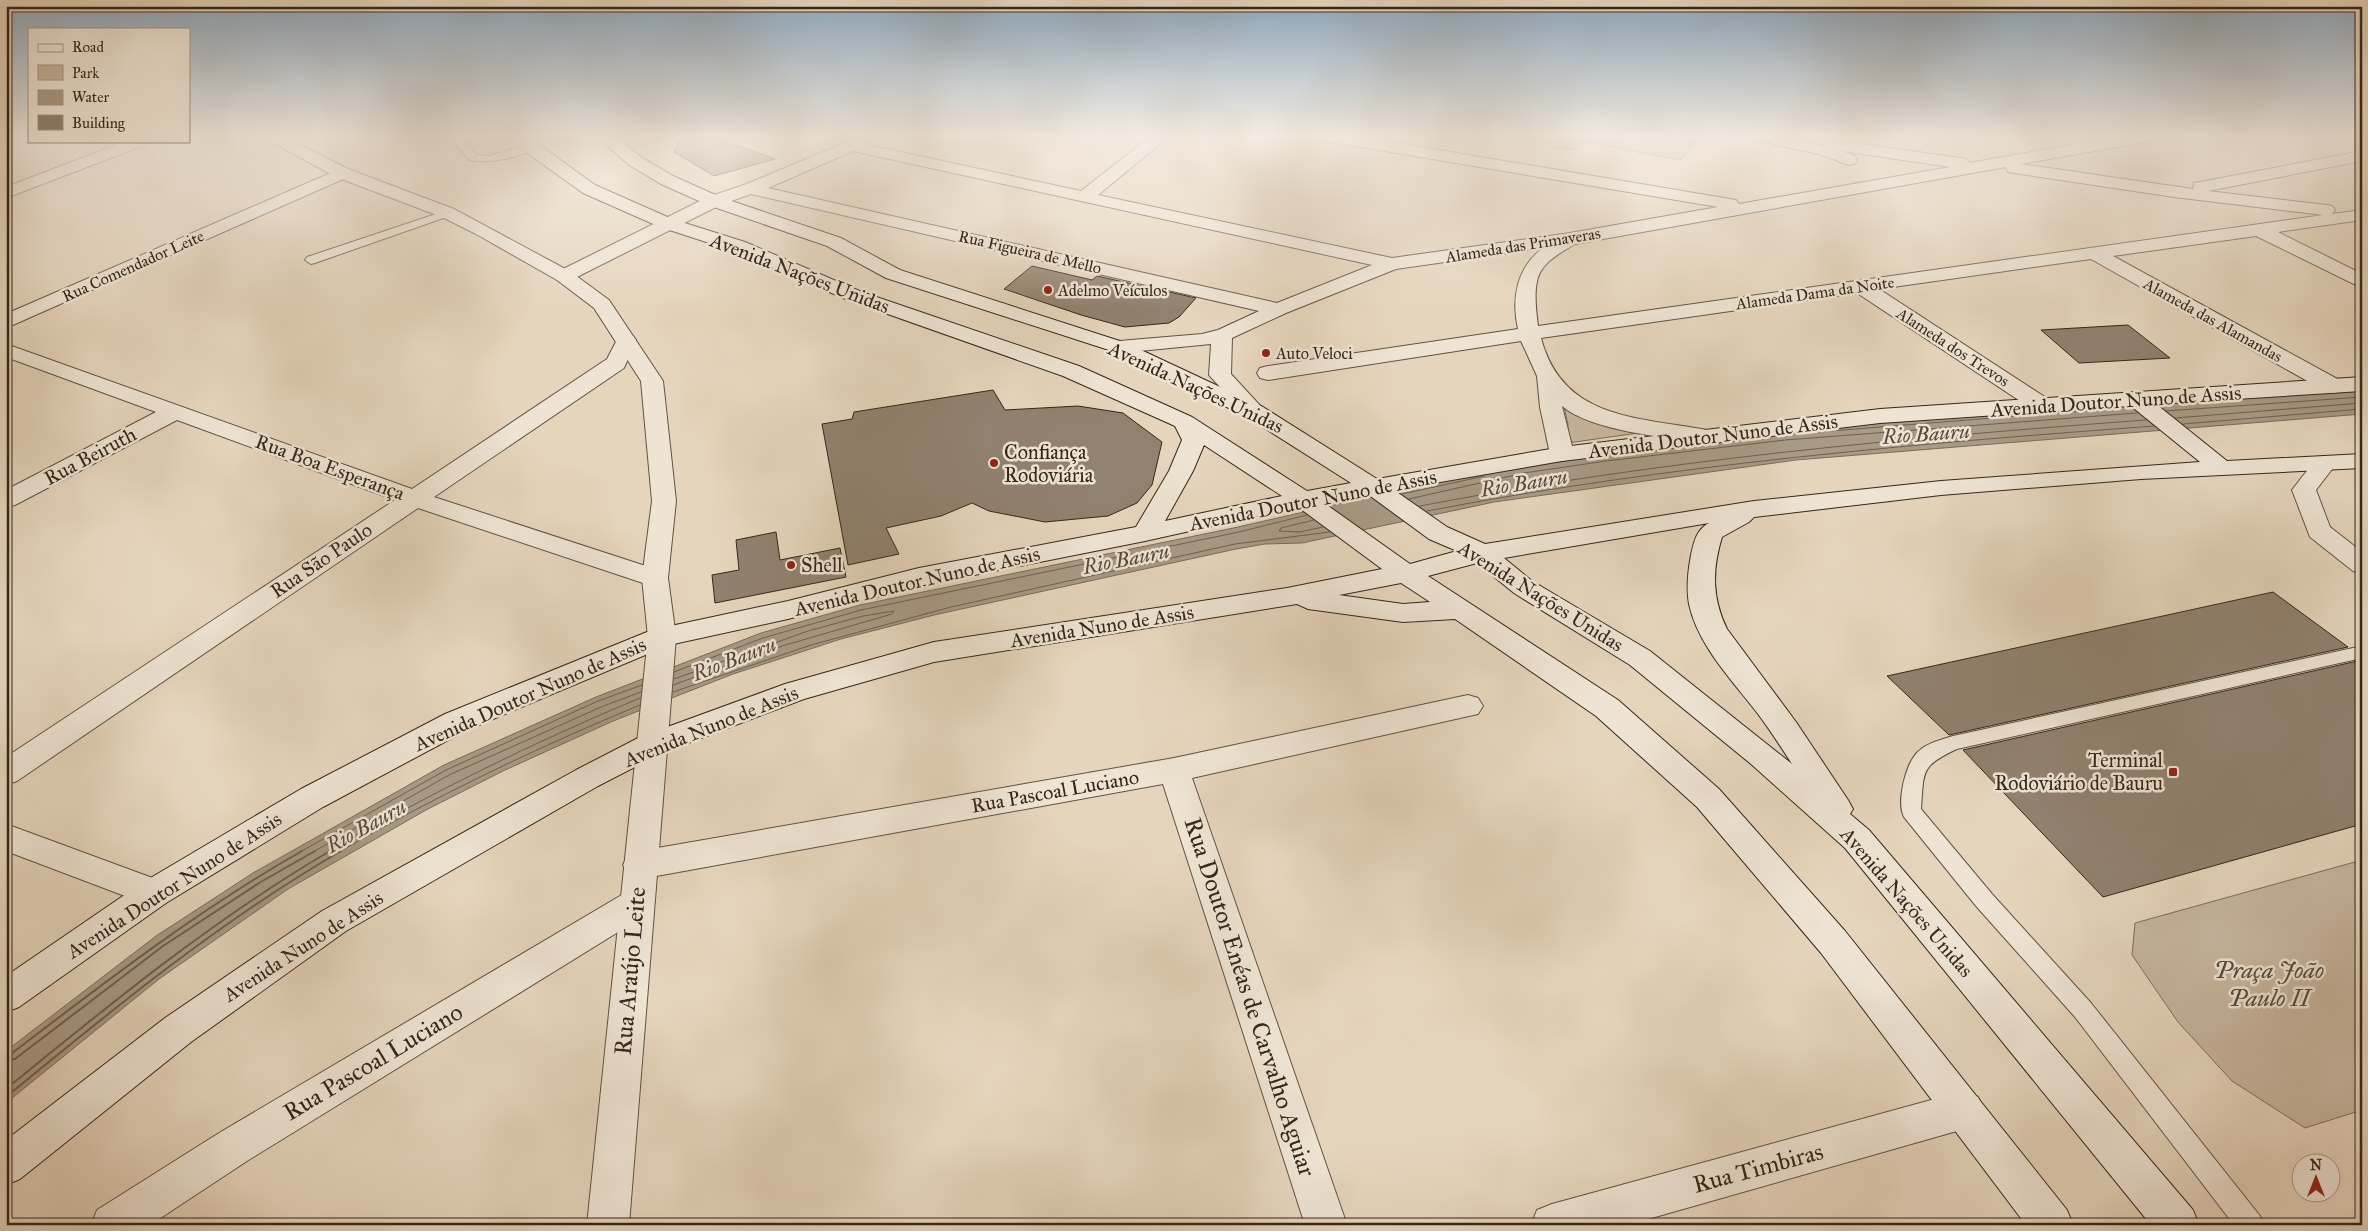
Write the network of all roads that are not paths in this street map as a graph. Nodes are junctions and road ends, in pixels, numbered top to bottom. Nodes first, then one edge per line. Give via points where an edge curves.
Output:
1 (298, 192) edge
2 (395, 192) edge
3 (597, 192) edge
4 (695, 192) edge
5 (740, 192) edge
6 (765, 192) edge
7 (1071, 192) edge
8 (1090, 192) edge
9 (1661, 192) edge
10 (1833, 192) edge
11 (2178, 192) edge
12 (1085, 196) junction
13 (714, 201) junction
14 (1748, 207) junction
15 (448, 212) junction
16 (2362, 215) edge
17 (666, 223) junction
18 (2259, 230) junction
19 (1570, 239) junction
20 (1499, 250) junction
21 (2094, 253) junction
22 (311, 260) dead end
23 (1392, 264) junction
24 (1532, 270) junction
25 (893, 274) junction
26 (564, 276) junction
27 (2362, 282) edge
28 (1862, 287) junction
29 (855, 296) junction
30 (1279, 309) junction
31 (6, 322) edge
32 (1530, 333) junction
33 (1225, 334) junction
34 (626, 340) junction
35 (1118, 347) junction
36 (6, 350) edge
37 (1268, 373) dead end
38 (1547, 377) junction
39 (2362, 384) edge
40 (2333, 386) junction
41 (2137, 400) junction
42 (2043, 406) junction
43 (174, 412) junction
44 (1256, 412) junction
45 (1184, 422) junction
46 (1702, 436) junction
47 (1562, 454) junction
48 (2362, 461) edge
49 (2324, 464) junction
50 (2222, 468) junction
51 (1376, 490) junction
52 (414, 498) junction
53 (6, 500) edge
54 (1306, 501) junction
55 (1754, 509) junction
56 (1145, 533) junction
57 (1482, 553) junction
58 (2362, 565) edge
59 (1406, 573) junction
60 (655, 578) junction
61 (1287, 597) junction
62 (1458, 610) junction
63 (660, 650) junction
64 (2362, 652) edge
65 (1468, 706) dead end
66 (653, 731) junction
67 (1174, 770) junction
68 (6, 773) edge
69 (6, 837) edge
70 (1857, 839) junction
71 (640, 865) junction
72 (154, 894) junction
73 (636, 903) junction
74 (6, 996) edge
75 (1964, 1110) junction
76 (6, 1165) edge
77 (112, 1225) edge
78 (608, 1225) edge
79 (1326, 1225) edge
80 (1552, 1225) edge
81 (2052, 1225) edge
82 (2178, 1225) edge
83 (2250, 1225) edge

1 - 31 street, Rua Comendador Leite
2 - 15 street, Rua Araújo Leite
3 - 17 street, Avenida Nações Unidas
4 - 13 street, Avenida Nações Unidas
5 - 13 street
6 - 30 street, Rua Figueira de Mello
7 - 12 street, Alameda das Primaveras
8 - 12 street
9 - 14 street
10 - 14 street, Alameda das Primaveras
11 - 16 street
12 - 23 street, Alameda das Primaveras
13 - 17 street
13 - 25 street, Avenida Nações Unidas via 834,242
14 - 19 street, Alameda das Primaveras
15 - 22 lane
15 - 26 street, Rua Araújo Leite
16 - 18 street, Alameda Dama da Noite
17 - 26 street
17 - 29 street, Avenida Nações Unidas via 738,246
18 - 21 street, Alameda Dama da Noite
18 - 27 street
19 - 20 street, Alameda das Primaveras
19 - 24 street via 1547,254
20 - 23 street, Alameda das Primaveras
20 - 24 street via 1526,259
21 - 28 street, Alameda Dama da Noite
21 - 40 street, Alameda das Alamandas
23 - 30 street, Alameda das Primaveras
24 - 32 street via 1524,296
25 - 29 street
25 - 35 street, Avenida Nações Unidas
26 - 34 street, Rua Araújo Leite via 602,304
28 - 32 street, Alameda Dama da Noite
28 - 42 street, Alameda dos Trevos
29 - 45 street, Avenida Nações Unidas via 1071,372
30 - 33 street, Alameda das Primaveras
32 - 37 street, Alameda Dama da Noite
32 - 38 street
33 - 35 street, Alameda das Primaveras via 1175,343
33 - 44 street via 1220,375
34 - 52 street, Rua São Paulo via 616,363
34 - 60 street, Rua Araújo Leite via 652,381 664,501
35 - 44 street, Avenida Nações Unidas
36 - 43 street, Rua Boa Esperança
38 - 46 street via 1574,404 1610,419
38 - 47 street
39 - 40 street, Avenida Doutor Nuno de Assis
40 - 41 street, Avenida Doutor Nuno de Assis
41 - 42 street, Avenida Doutor Nuno de Assis
41 - 50 street
42 - 46 street, Avenida Doutor Nuno de Assis via 1880,416
43 - 52 street, Rua Boa Esperança
43 - 53 street, Rua Beiruth
44 - 51 street, Avenida Nações Unidas
45 - 54 street, Avenida Nações Unidas
45 - 56 street via 1194,440 1181,471
46 - 47 street, Avenida Doutor Nuno de Assis
47 - 51 street, Avenida Doutor Nuno de Assis
48 - 49 street
49 - 50 street
49 - 58 street via 2304,490 2319,531
50 - 55 street via 1941,488
51 - 54 street, Avenida Doutor Nuno de Assis
51 - 57 street, Avenida Nações Unidas via 1438,533
52 - 60 street, Rua Boa Esperança
52 - 68 street, Rua São Paulo
54 - 56 street, Avenida Doutor Nuno de Assis
54 - 59 street, Avenida Nações Unidas
55 - 57 street
55 - 70 street via 1710,533 1702,558 1700,587 1706,615 1723,647 1778,720
56 - 63 street, Avenida Doutor Nuno de Assis via 919,576 788,610
57 - 59 street
57 - 70 street, Avenida Nações Unidas via 1524,587 1640,658 1762,756
59 - 61 street, Avenida Nuno de Assis
59 - 62 street, Avenida Nações Unidas
60 - 63 street, Rua Araújo Leite
61 - 62 street via 1403,613
61 - 66 street, Avenida Nuno de Assis via 934,652
62 - 75 street, Avenida Nações Unidas via 1607,708 1708,798 1833,942
63 - 66 street, Rua Araújo Leite
63 - 72 street, Avenida Doutor Nuno de Assis via 456,722 312,798
64 - 83 lane via 1952,742 1926,755 1914,776 1911,811 1984,900 2083,1010
65 - 67 street, Rua Pascoal Luciano
66 - 71 street, Rua Araújo Leite
66 - 76 street, Avenida Nuno de Assis via 587,778 334,921 178,1030
67 - 71 street, Rua Pascoal Luciano
67 - 79 street, Rua Doutor Enéas de Carvalho Aguiar
69 - 72 street
70 - 82 street, Avenida Nações Unidas
71 - 73 street, Rua Araújo Leite
72 - 74 street, Avenida Doutor Nuno de Assis
73 - 77 street, Rua Pascoal Luciano via 233,1147
73 - 78 street, Rua Araújo Leite
75 - 80 street, Rua Timbiras
75 - 81 street, Avenida Nações Unidas

